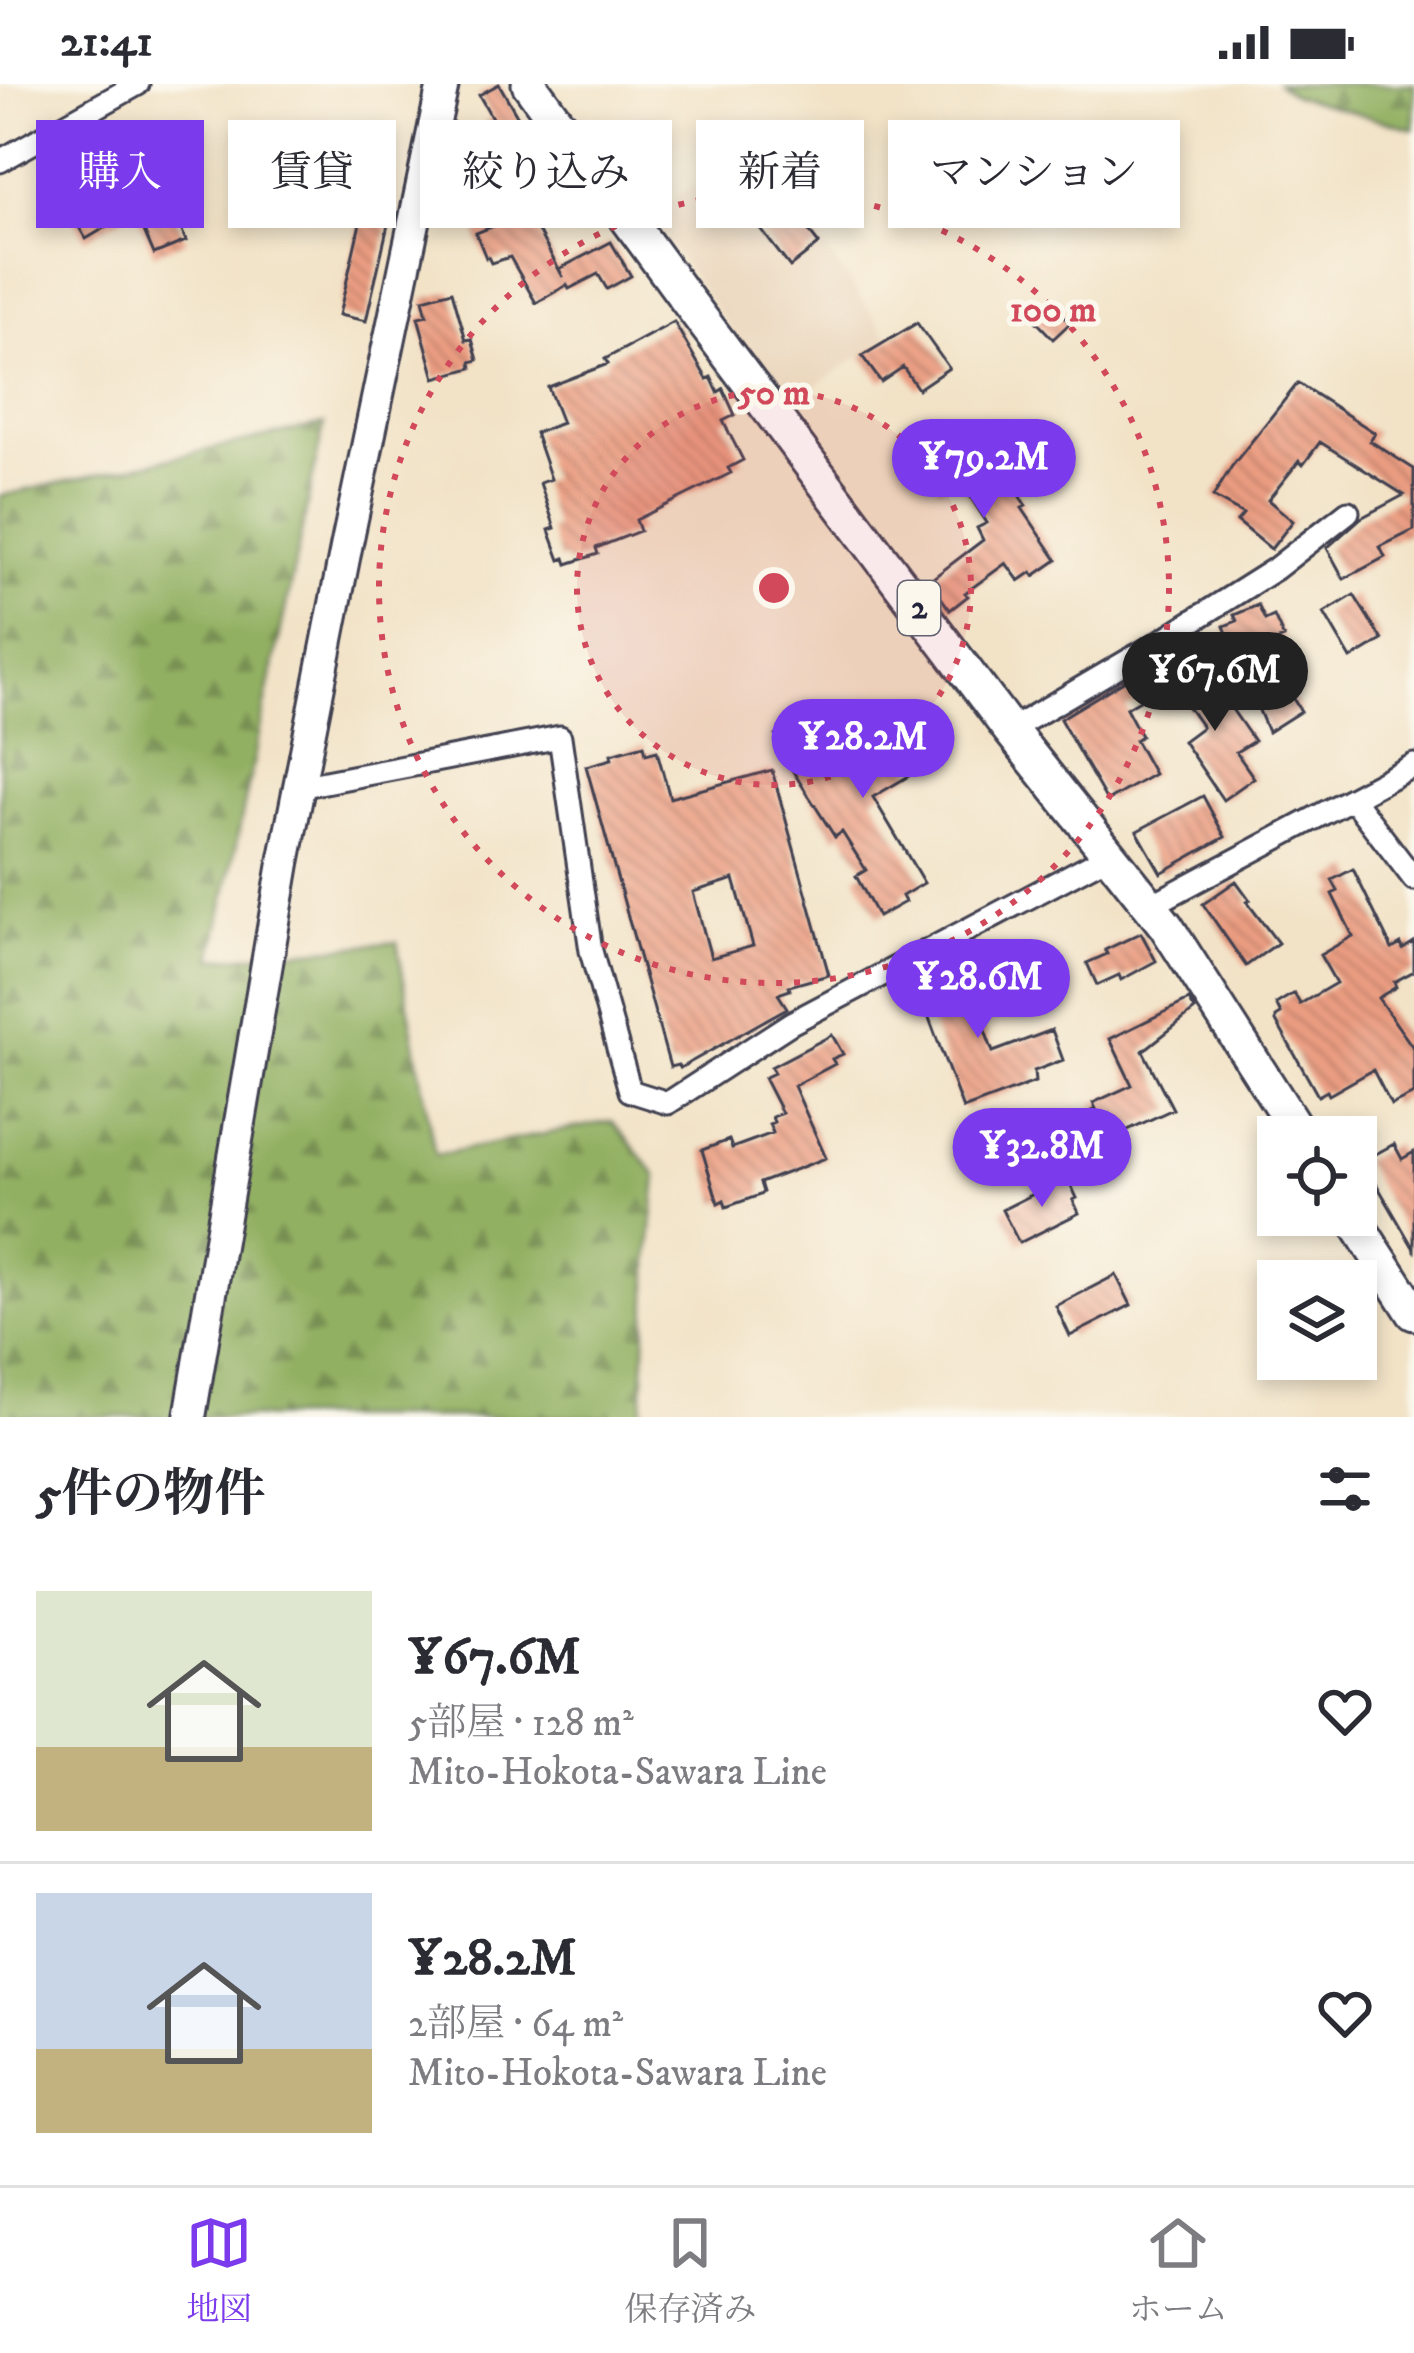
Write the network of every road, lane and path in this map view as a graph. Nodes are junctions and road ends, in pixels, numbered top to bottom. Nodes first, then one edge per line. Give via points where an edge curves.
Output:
1 (138, 84) edge
2 (443, 84) edge
3 (529, 84) edge
4 (0, 161) edge
5 (1348, 512) dead end
6 (1010, 730) junction
7 (1414, 765) edge
8 (299, 787) junction
9 (1352, 798) junction
10 (1109, 854) junction
11 (1414, 879) edge
12 (1150, 906) junction
13 (1288, 1116) edge
14 (1364, 1236) edge
15 (1414, 1313) edge
16 (190, 1417) edge

1 - 4 street
2 - 8 street
3 - 6 main road, 2
5 - 6 street via 1275,569
6 - 10 main road, 2
7 - 9 street
8 - 10 street via 560,737 591,951 629,1091 668,1103 791,1023
8 - 16 street
9 - 11 street
9 - 12 street
10 - 12 main road, 2
12 - 13 main road, 2
14 - 15 main road

